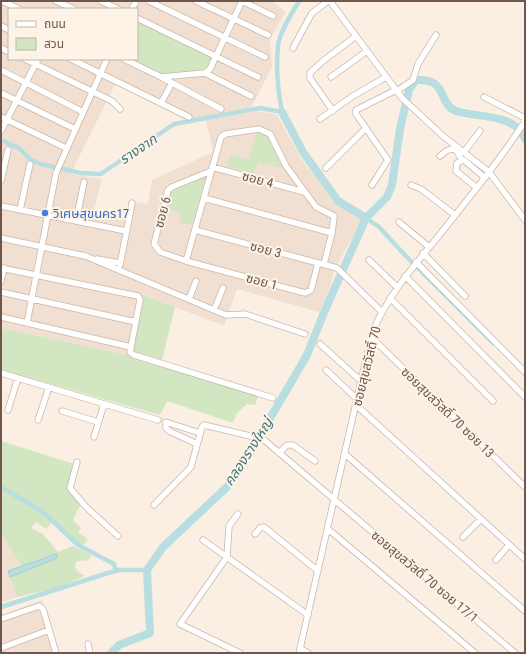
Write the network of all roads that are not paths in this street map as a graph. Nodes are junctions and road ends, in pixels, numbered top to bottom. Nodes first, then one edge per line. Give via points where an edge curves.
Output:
1 (2, 1) edge
2 (56, 1) edge
3 (101, 1) edge
4 (149, 1) edge
5 (196, 1) edge
6 (242, 1) edge
7 (329, 1) edge
8 (64, 5) edge
9 (17, 8) edge
10 (116, 8) edge
11 (274, 16) dead end
12 (138, 18) edge
13 (233, 19) junction
14 (268, 35) dead end
15 (436, 35) dead end
16 (356, 36) junction
17 (224, 38) junction
18 (293, 48) dead end
19 (367, 51) junction
20 (215, 55) junction
21 (265, 57) dead end
22 (73, 60) edge
23 (107, 60) edge
24 (126, 60) edge
25 (37, 61) edge
26 (1, 70) edge
27 (101, 72) junction
28 (206, 73) junction
29 (161, 77) junction
30 (258, 77) dead end
31 (332, 77) dead end
32 (386, 77) junction
33 (26, 82) junction
34 (172, 83) junction
35 (397, 91) junction
36 (92, 92) junction
37 (1, 93) edge
38 (251, 96) dead end
39 (484, 97) dead end
40 (17, 100) junction
41 (161, 103) junction
42 (120, 109) dead end
43 (221, 109) dead end
44 (333, 111) junction
45 (83, 112) junction
46 (1, 117) edge
47 (189, 117) dead end
48 (525, 118) edge
49 (320, 119) dead end
50 (7, 120) junction
51 (524, 125) edge
52 (366, 128) junction
53 (75, 129) junction
54 (480, 131) dead end
55 (1, 132) edge
56 (66, 148) junction
57 (457, 149) junction
58 (8, 150) dead end
59 (464, 152) junction
60 (440, 156) dead end
61 (462, 160) junction
62 (30, 164) dead end
63 (326, 168) dead end
64 (212, 169) junction
65 (489, 172) junction
66 (485, 178) junction
67 (1, 181) edge
68 (84, 182) dead end
69 (372, 185) dead end
70 (411, 185) dead end
71 (477, 188) junction
72 (304, 192) junction
73 (204, 198) junction
74 (132, 203) dead end
75 (1, 206) edge
76 (20, 210) junction
77 (455, 215) junction
78 (49, 216) junction
79 (525, 220) edge
80 (76, 221) junction
81 (399, 222) dead end
82 (194, 230) junction
83 (126, 231) junction
84 (332, 232) junction
85 (1, 238) edge
86 (42, 247) junction
87 (429, 247) junction
88 (423, 253) junction
89 (83, 256) junction
90 (369, 260) dead end
91 (186, 261) junction
92 (416, 262) junction
93 (120, 263) junction
94 (321, 263) junction
95 (2, 268) edge
96 (119, 270) junction
97 (36, 275) junction
98 (405, 276) junction
99 (1, 281) edge
100 (196, 281) dead end
101 (397, 287) junction
102 (224, 288) dead end
103 (1, 292) edge
104 (465, 296) dead end
105 (390, 298) junction
106 (32, 299) junction
107 (189, 299) junction
108 (214, 310) junction
109 (381, 311) junction
110 (1, 317) edge
111 (136, 322) junction
112 (27, 323) junction
113 (306, 334) dead end
114 (371, 337) junction
115 (320, 344) dead end
116 (131, 347) junction
117 (326, 370) dead end
118 (525, 372) edge
119 (1, 373) edge
120 (18, 378) junction
121 (361, 382) junction
122 (49, 387) junction
123 (525, 397) edge
124 (273, 398) dead end
125 (357, 399) junction
126 (493, 401) dead end
127 (104, 404) junction
128 (356, 405) junction
129 (8, 410) dead end
130 (62, 411) dead end
131 (38, 420) dead end
132 (158, 420) dead end
133 (98, 422) junction
134 (200, 433) junction
135 (94, 437) dead end
136 (197, 444) junction
137 (279, 453) junction
138 (345, 454) junction
139 (315, 461) dead end
140 (77, 462) dead end
141 (525, 486) edge
142 (334, 500) junction
143 (154, 505) dead end
144 (238, 514) dead end
145 (481, 519) junction
146 (328, 529) junction
147 (255, 534) dead end
148 (118, 536) dead end
149 (463, 537) dead end
150 (203, 540) dead end
151 (509, 545) junction
152 (227, 557) junction
153 (525, 559) edge
154 (496, 560) dead end
155 (318, 571) junction
156 (525, 611) edge
157 (308, 615) junction
158 (1, 619) edge
159 (49, 630) junction
160 (88, 644) dead end
161 (1, 648) edge
162 (299, 650) edge
163 (56, 653) edge
164 (90, 653) edge
165 (240, 653) edge
166 (308, 653) edge
167 (475, 653) edge
168 (515, 653) edge

1 - 9 street
2 - 8 street
3 - 10 street
4 - 17 street
5 - 13 street
6 - 11 street
6 - 13 street
7 - 16 street
7 - 18 street via 312,13
12 - 20 street
13 - 14 street
13 - 17 street
15 - 35 street via 418,64 413,80
16 - 19 street
16 - 44 street via 310,73 310,78
17 - 20 street
17 - 21 street
19 - 31 street
19 - 32 street
20 - 28 street
20 - 30 street
22 - 27 street
23 - 27 street
24 - 29 street
25 - 33 street
25 - 36 street
26 - 33 street
27 - 36 street
27 - 41 street
28 - 29 street
28 - 38 street
29 - 34 street
32 - 35 street
32 - 44 street
33 - 40 street
33 - 45 street
34 - 41 street
34 - 43 street
35 - 52 street via 356,110
35 - 57 street via 411,108
36 - 42 street via 112,101
36 - 45 street
37 - 40 street
39 - 48 street
40 - 50 street
40 - 53 street
41 - 47 street
44 - 49 street
45 - 53 street
46 - 50 street
50 - 55 street
50 - 56 street
51 - 65 street, ซอยสุขสวัสดิ์ 70
52 - 63 street
52 - 69 street via 388,160
53 - 56 street
54 - 59 street
56 - 78 street via 56,173
57 - 59 street
57 - 60 street via 452,148
57 - 61 street
58 - 67 street
59 - 65 street
61 - 66 street
61 - 71 street via 457,163 456,171
62 - 76 street
64 - 72 street, ซอย 4
64 - 72 street via 223,135 259,129 270,134 286,166
64 - 73 street
64 - 91 street, ซอย 6 via 168,190 154,244 160,252
65 - 66 street, ซอยสุขสวัสดิ์ 70
65 - 79 street
66 - 71 street, ซอยสุขสวัสดิ์ 70
68 - 80 street
70 - 77 street via 421,189
71 - 77 street, ซอยสุขสวัสดิ์ 70
72 - 84 street, ซอย 1 via 318,209 334,216
73 - 82 street
73 - 84 street
74 - 83 street
75 - 76 street
76 - 78 street
77 - 87 street, ซอยสุขสวัสดิ์ 70
78 - 80 street
78 - 86 street
80 - 83 street
81 - 87 street
82 - 91 street
82 - 94 street, ซอย 3
83 - 93 street
84 - 94 street, ซอย 1
85 - 86 street
86 - 89 street
86 - 97 street
87 - 88 street, ซอยสุขสวัสดิ์ 70
88 - 92 street, ซอยสุขสวัสดิ์ 70
88 - 104 street
89 - 93 street
89 - 96 street
90 - 101 street
91 - 94 street, ซอย 1 via 306,293 311,290
92 - 98 street, ซอยสุขสวัสดิ์ 70
92 - 118 street
93 - 96 street
94 - 109 street, ซอย 3 via 337,268
95 - 97 street
95 - 99 street
96 - 107 street
97 - 106 street
97 - 111 street via 138,296 140,300
98 - 101 street, ซอยสุขสวัสดิ์ 70
98 - 123 street
100 - 107 street
101 - 105 street, ซอยสุขสวัสดิ์ 70
102 - 108 street
103 - 106 street
105 - 109 street, ซอยสุขสวัสดิ์ 70
105 - 126 street
106 - 111 street
106 - 112 street
107 - 108 street
108 - 113 street via 226,315 245,314
109 - 114 street, ซอยสุขสวัสดิ์ 70
110 - 112 street
111 - 116 street
112 - 116 street
114 - 121 street, ซอยสุขสวัสดิ์ 70
114 - 141 street, ซอยสุขสวัสดิ์ 70 ซอย 13
115 - 121 street
116 - 124 street via 130,352 134,355
117 - 125 street
119 - 120 street
120 - 122 street
120 - 129 street
121 - 125 street, ซอยสุขสวัสดิ์ 70
122 - 127 street
122 - 131 street
125 - 128 street, ซอยสุขสวัสดิ์ 70
127 - 132 street
127 - 133 street
128 - 138 street, ซอยสุขสวัสดิ์ 70
128 - 145 street
130 - 133 street
133 - 135 street
134 - 136 street
134 - 136 street via 166,422 169,432
134 - 137 street, ซอยสุขสวัสดิ์ 70 ซอย 17/1 via 204,425 256,437
136 - 143 street via 190,467
137 - 139 street via 293,444
137 - 142 street, ซอยสุขสวัสดิ์ 70 ซอย 17/1
138 - 142 street, ซอยสุขสวัสดิ์ 70
138 - 156 street
140 - 148 street via 70,488 86,507
142 - 146 street, ซอยสุขสวัสดิ์ 70
142 - 168 street, ซอยสุขสวัสดิ์ 70 ซอย 17/1
144 - 152 street via 229,526
145 - 149 street
145 - 151 street
146 - 155 street, ซอยสุขสวัสดิ์ 70
146 - 167 street
147 - 155 street via 264,527
150 - 152 street
151 - 153 street
151 - 154 street
152 - 157 street
152 - 165 street via 180,624
155 - 157 street, ซอยสุขสวัสดิ์ 70
157 - 162 street, ซอยสุขสวัสดิ์ 70
158 - 159 street via 39,606
159 - 161 street
159 - 163 street
160 - 164 street
162 - 166 street

